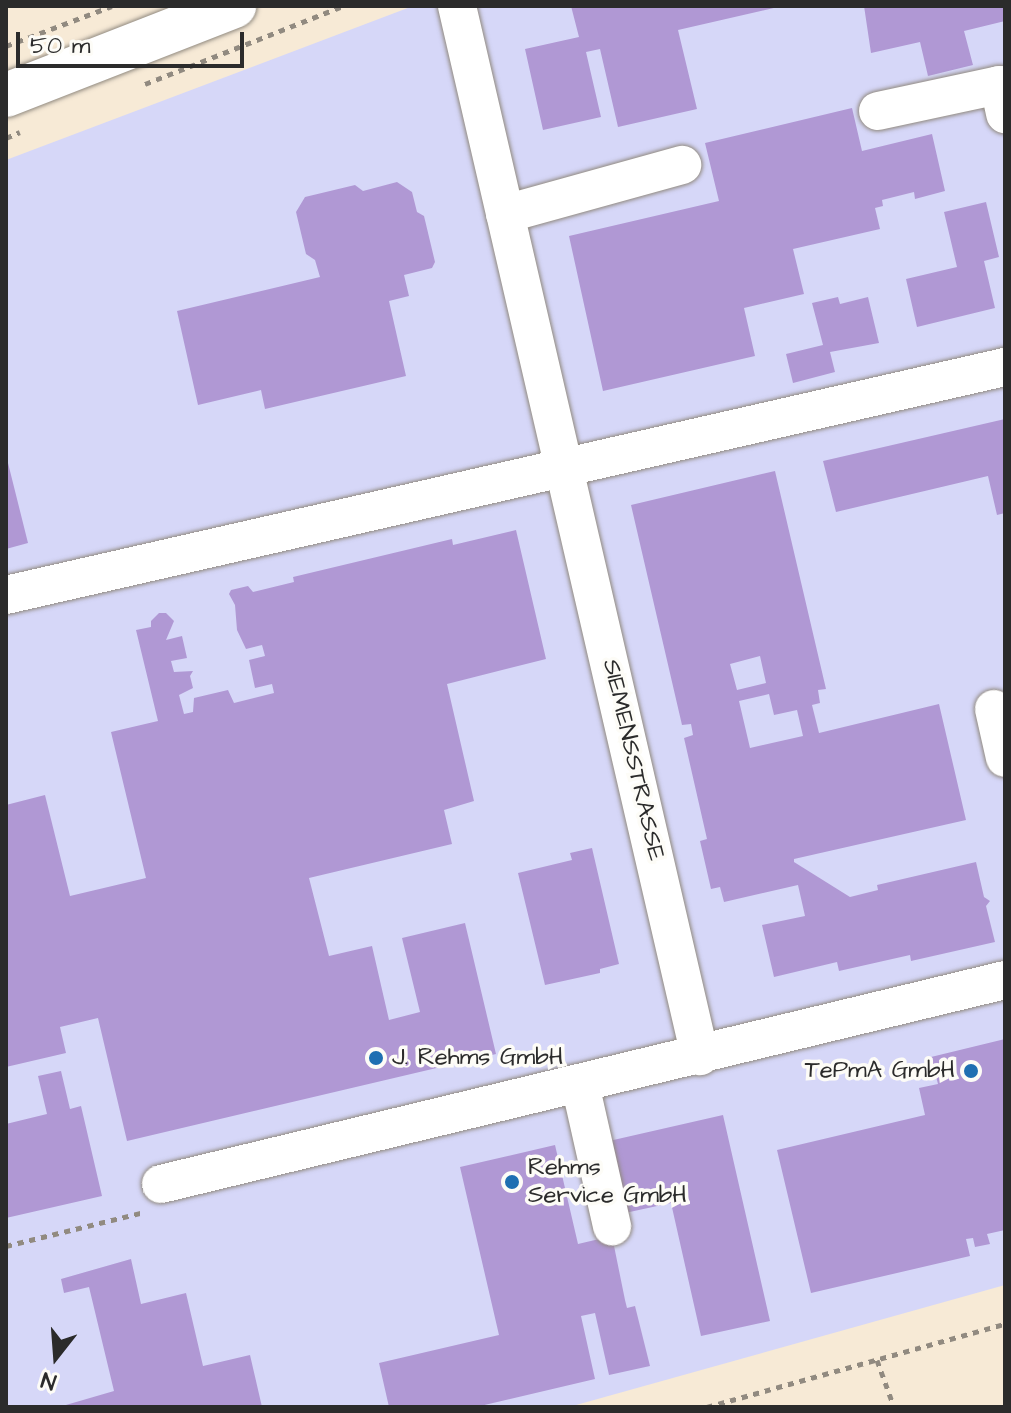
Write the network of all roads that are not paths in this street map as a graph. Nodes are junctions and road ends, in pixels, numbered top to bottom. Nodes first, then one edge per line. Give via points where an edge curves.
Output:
1 (234, 6) edge
2 (457, 6) edge
3 (6, 95) edge
4 (878, 111) dead end
5 (1005, 114) edge
6 (682, 165) dead end
7 (505, 214) junction
8 (1005, 367) edge
9 (565, 465) junction
10 (6, 595) edge
11 (994, 709) dead end
12 (1005, 758) edge
13 (1005, 980) edge
14 (700, 1056) junction
15 (580, 1084) junction
16 (161, 1184) road end
17 (612, 1226) dead end

1 - 3 main road
2 - 7 street, SIEMENSSTRASSE
4 - 5 street via 999,85
6 - 7 street
7 - 9 street, SIEMENSSTRASSE
8 - 9 street
9 - 10 street
9 - 14 street, SIEMENSSTRASSE
11 - 12 street
13 - 14 street
14 - 15 street
15 - 16 street
15 - 17 street

